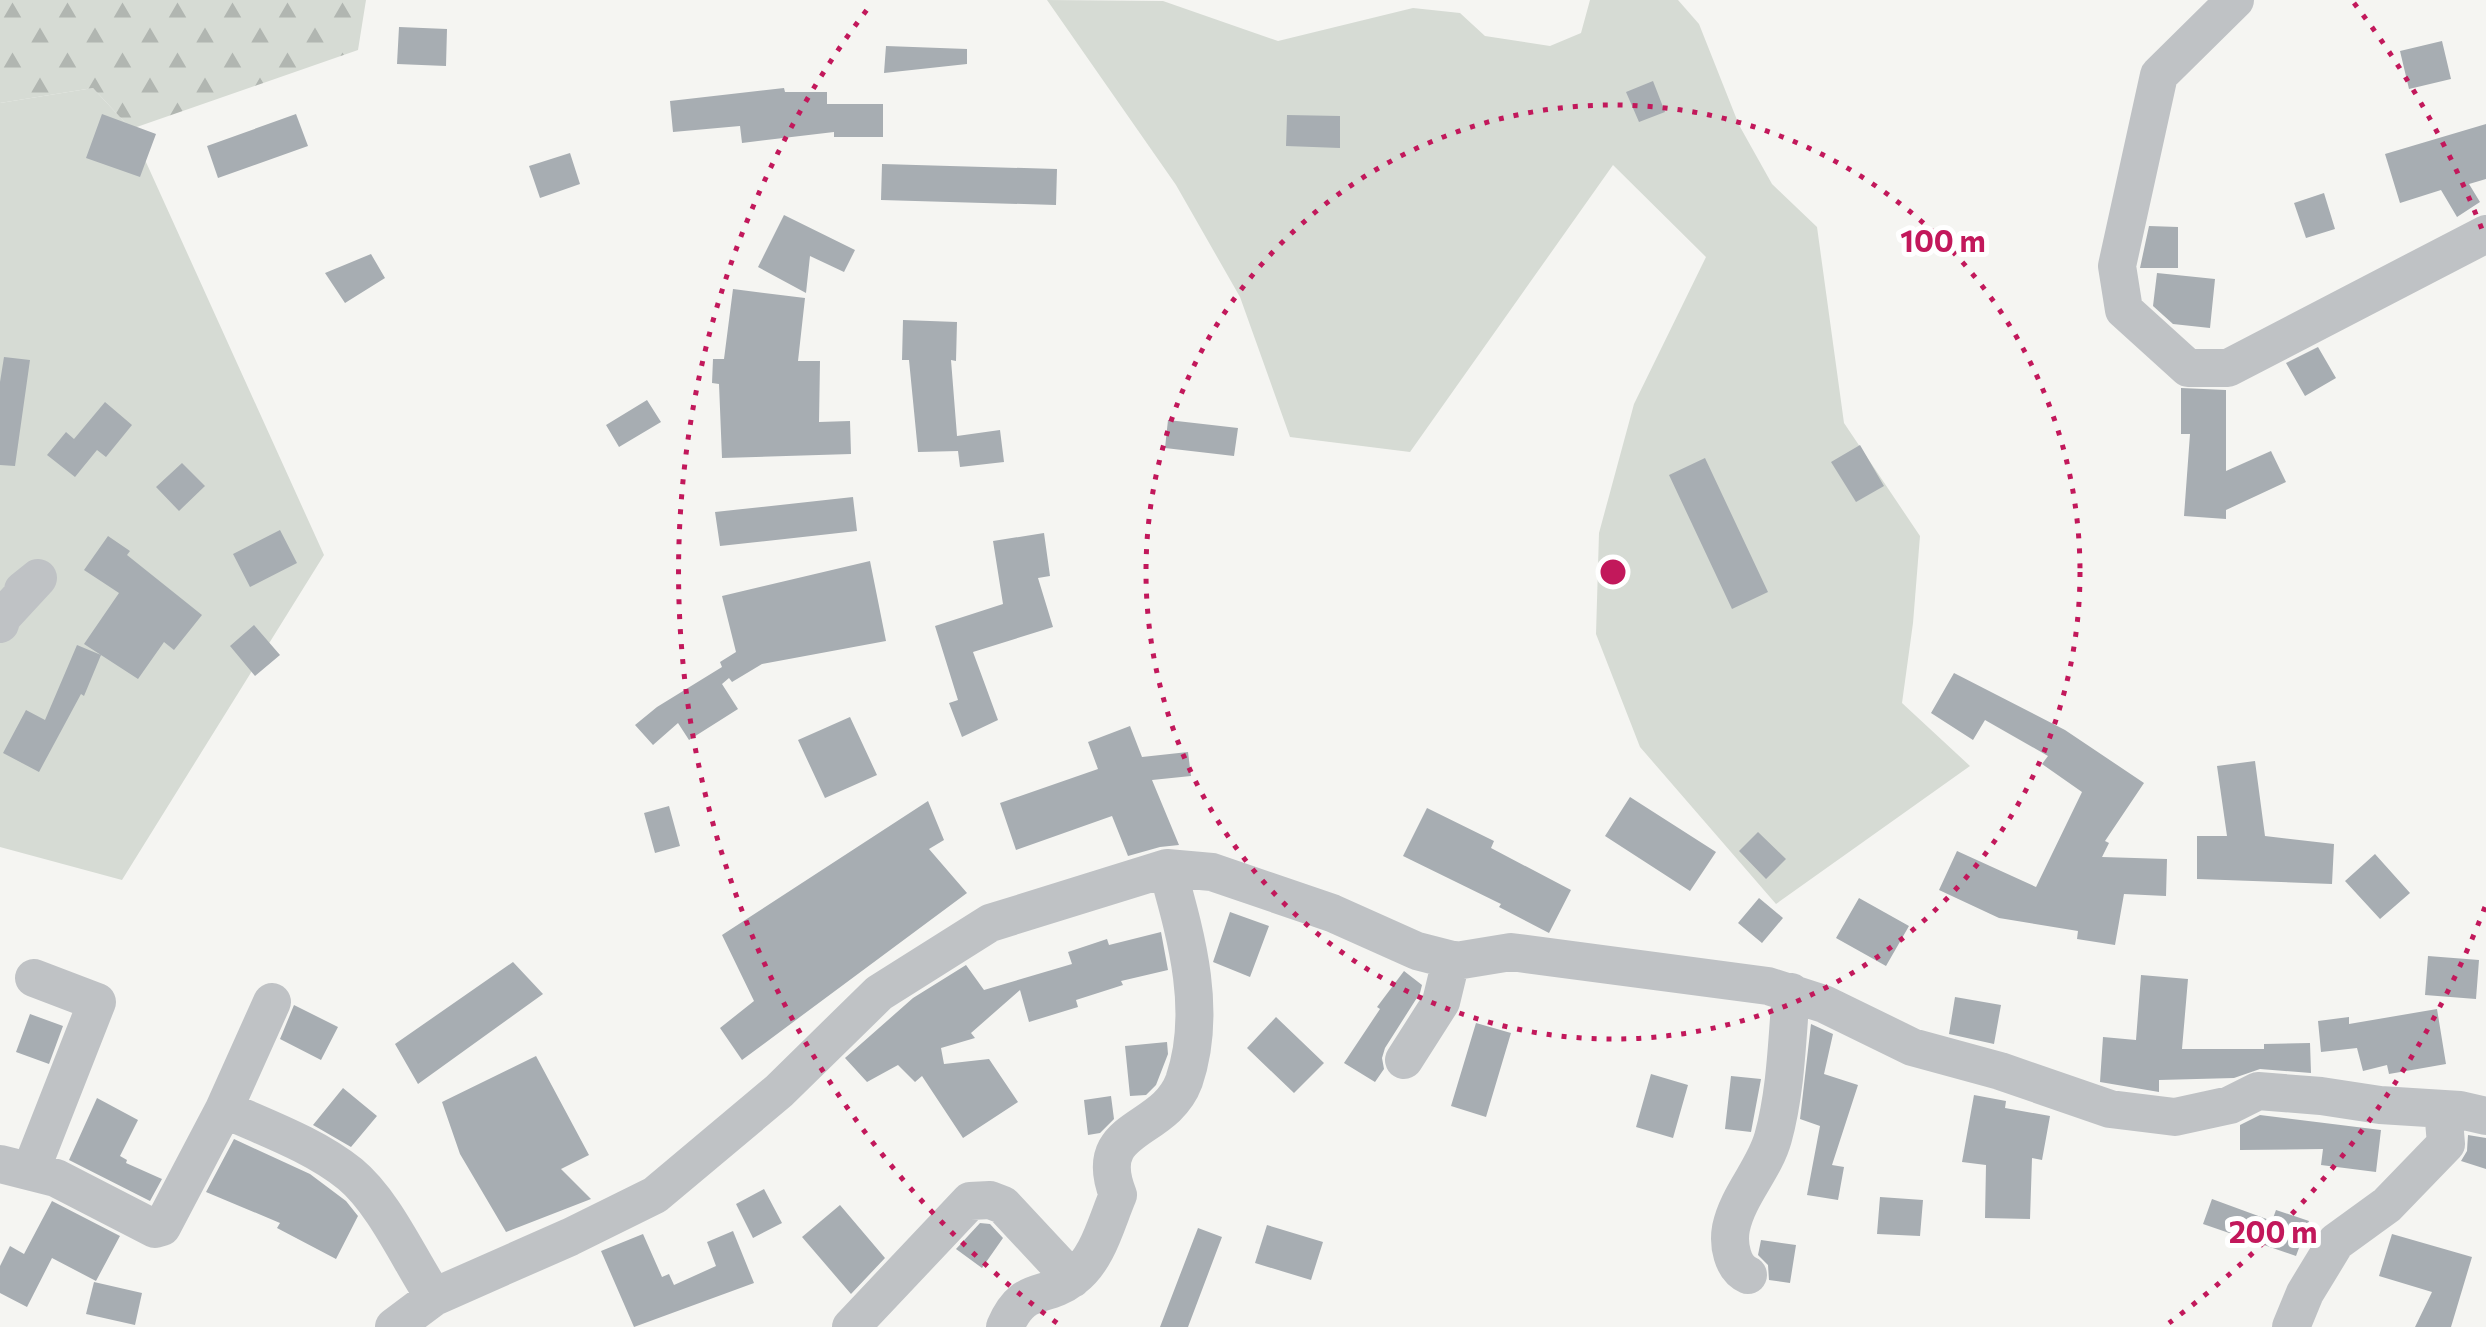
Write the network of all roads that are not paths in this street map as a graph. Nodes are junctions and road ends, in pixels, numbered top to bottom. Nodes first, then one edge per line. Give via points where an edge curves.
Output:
1 (2235, 0) edge
2 (2486, 234) edge
3 (23, 590) dead end
4 (0, 624) edge
5 (1167, 868) junction
6 (1456, 961) junction
7 (34, 978) dead end
8 (1791, 992) junction
9 (272, 1002) dead end
10 (1404, 1060) dead end
11 (224, 1109) junction
12 (2442, 1109) junction
13 (2486, 1116) edge
14 (16, 1167) edge
15 (1748, 1276) dead end
16 (1072, 1279) junction
17 (434, 1297) junction
18 (394, 1327) edge
19 (851, 1327) edge
20 (1005, 1327) edge
21 (2291, 1327) edge

1 - 2 street via 2159,76 2118,266 2124,310 2188,368 2228,368
3 - 4 street via 38,578
5 - 6 street via 1212,872
5 - 16 street via 1193,982 1190,1054 1183,1084 1164,1112 1113,1151 1109,1174 1118,1195 1096,1251
5 - 17 street via 990,923 880,993 779,1091 655,1195
6 - 8 street via 1511,952
6 - 10 street via 1441,1002
7 - 14 street via 97,1002
8 - 12 street via 1912,1047 2110,1109 2176,1117 2258,1091
8 - 15 street via 1773,1139 1732,1228 1732,1252
9 - 11 street
11 - 14 street via 162,1227 155,1229 56,1178
11 - 17 street via 351,1174 384,1213
12 - 13 street
12 - 21 street via 2446,1144 2387,1205 2336,1242
16 - 19 street via 1003,1205 970,1201
16 - 20 street via 1014,1306
17 - 18 street

